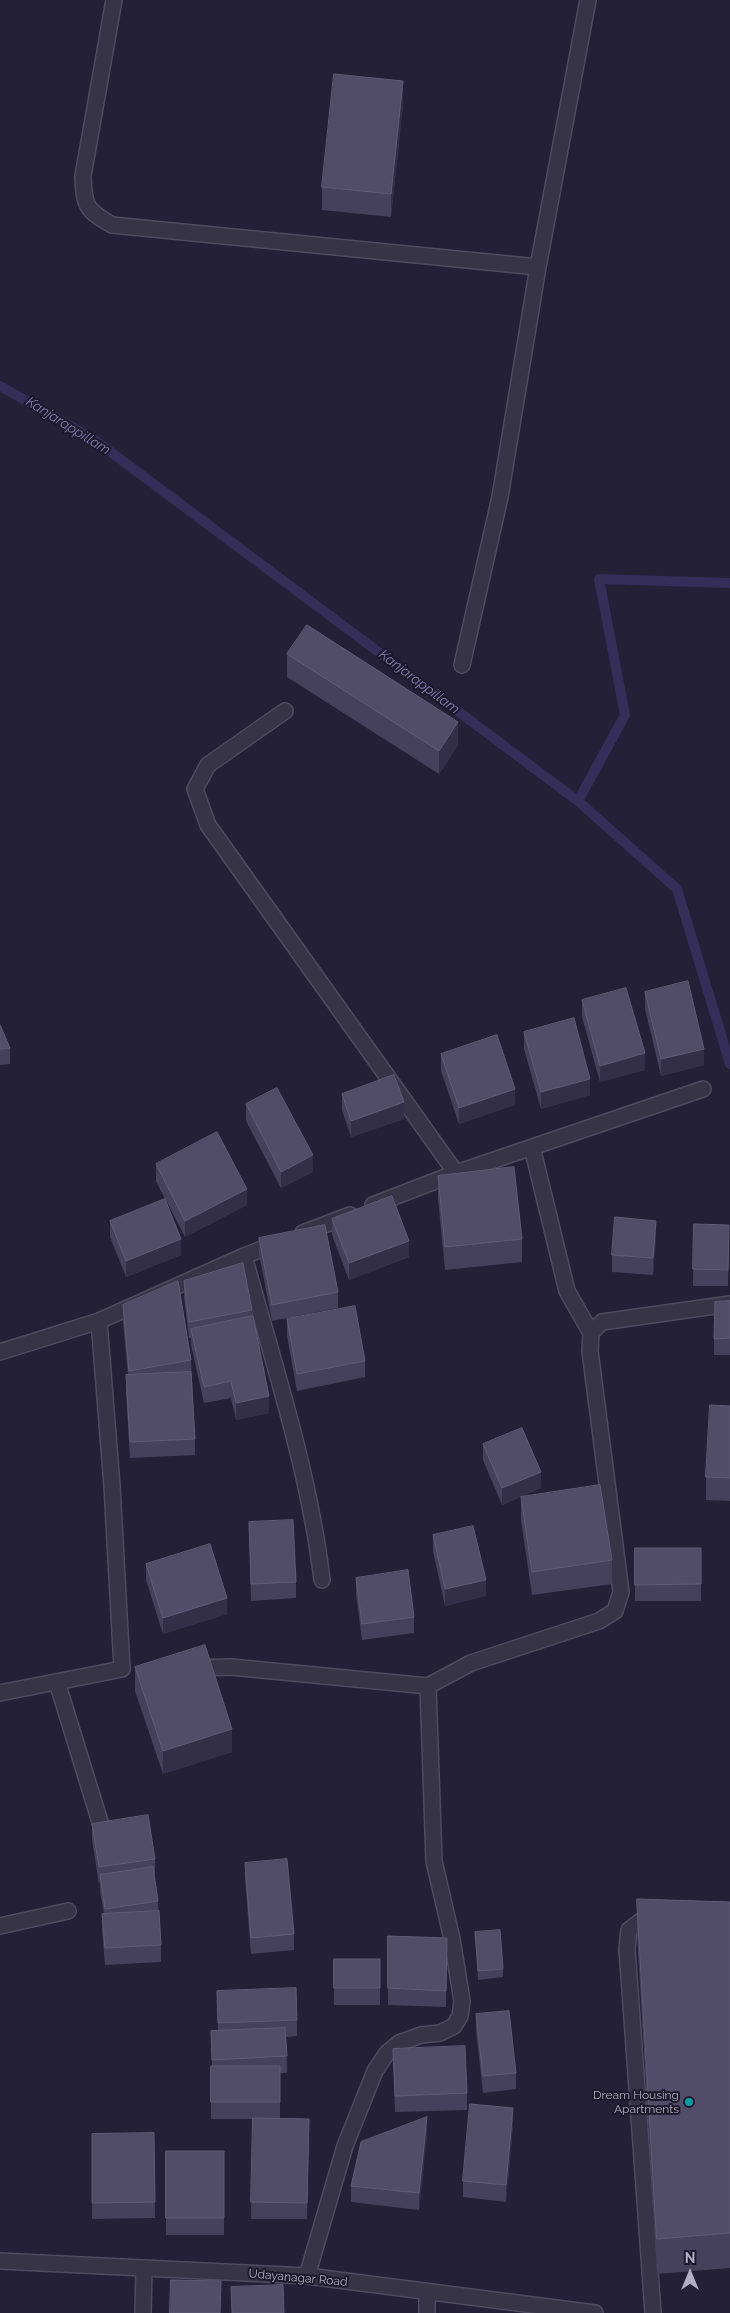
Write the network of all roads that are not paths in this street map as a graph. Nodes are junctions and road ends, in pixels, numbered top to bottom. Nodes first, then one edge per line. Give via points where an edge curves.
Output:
1 (114, 0) edge
2 (588, 0) edge
3 (538, 267) junction
4 (462, 665) dead end
5 (285, 711) dead end
6 (703, 1089) dead end
7 (532, 1147) junction
8 (456, 1173) junction
9 (244, 1256) junction
10 (730, 1304) edge
11 (99, 1321) junction
12 (592, 1333) junction
13 (0, 1352) edge
14 (322, 1580) dead end
15 (172, 1668) edge
16 (57, 1682) junction
17 (428, 1686) junction
18 (0, 1693) edge
19 (100, 1822) edge
20 (68, 1911) dead end
21 (670, 1921) edge
22 (0, 1926) edge
23 (0, 2261) edge
24 (144, 2268) junction
25 (307, 2276) junction
26 (427, 2292) junction
27 (143, 2313) edge
28 (427, 2313) edge
29 (595, 2313) edge
30 (653, 2313) edge

1 - 3 street via 83,176 84,198 93,214 112,225
2 - 3 street
3 - 4 street via 500,496
5 - 8 street via 208,765 195,789 198,798 208,825
6 - 7 street
7 - 8 street
7 - 12 street via 567,1291
8 - 9 street
9 - 11 street
9 - 14 street via 295,1444
10 - 12 street via 602,1322
11 - 13 street
11 - 16 street via 127,1669
12 - 17 street via 590,1351 621,1592 615,1611 598,1620 471,1663
15 - 17 street via 231,1667
16 - 18 street
16 - 19 street
17 - 25 street via 434,1861 452,1939 462,2001 460,2016 454,2026 440,2033 421,2035 399,2043 375,2070 345,2146
20 - 22 street
21 - 30 street via 641,1921 629,1930 627,1949
23 - 24 street, Udayanagar Road
24 - 25 street, Udayanagar Road
24 - 27 street
25 - 26 street, Udayanagar Road
26 - 28 street
26 - 29 street, Udayanagar Road

